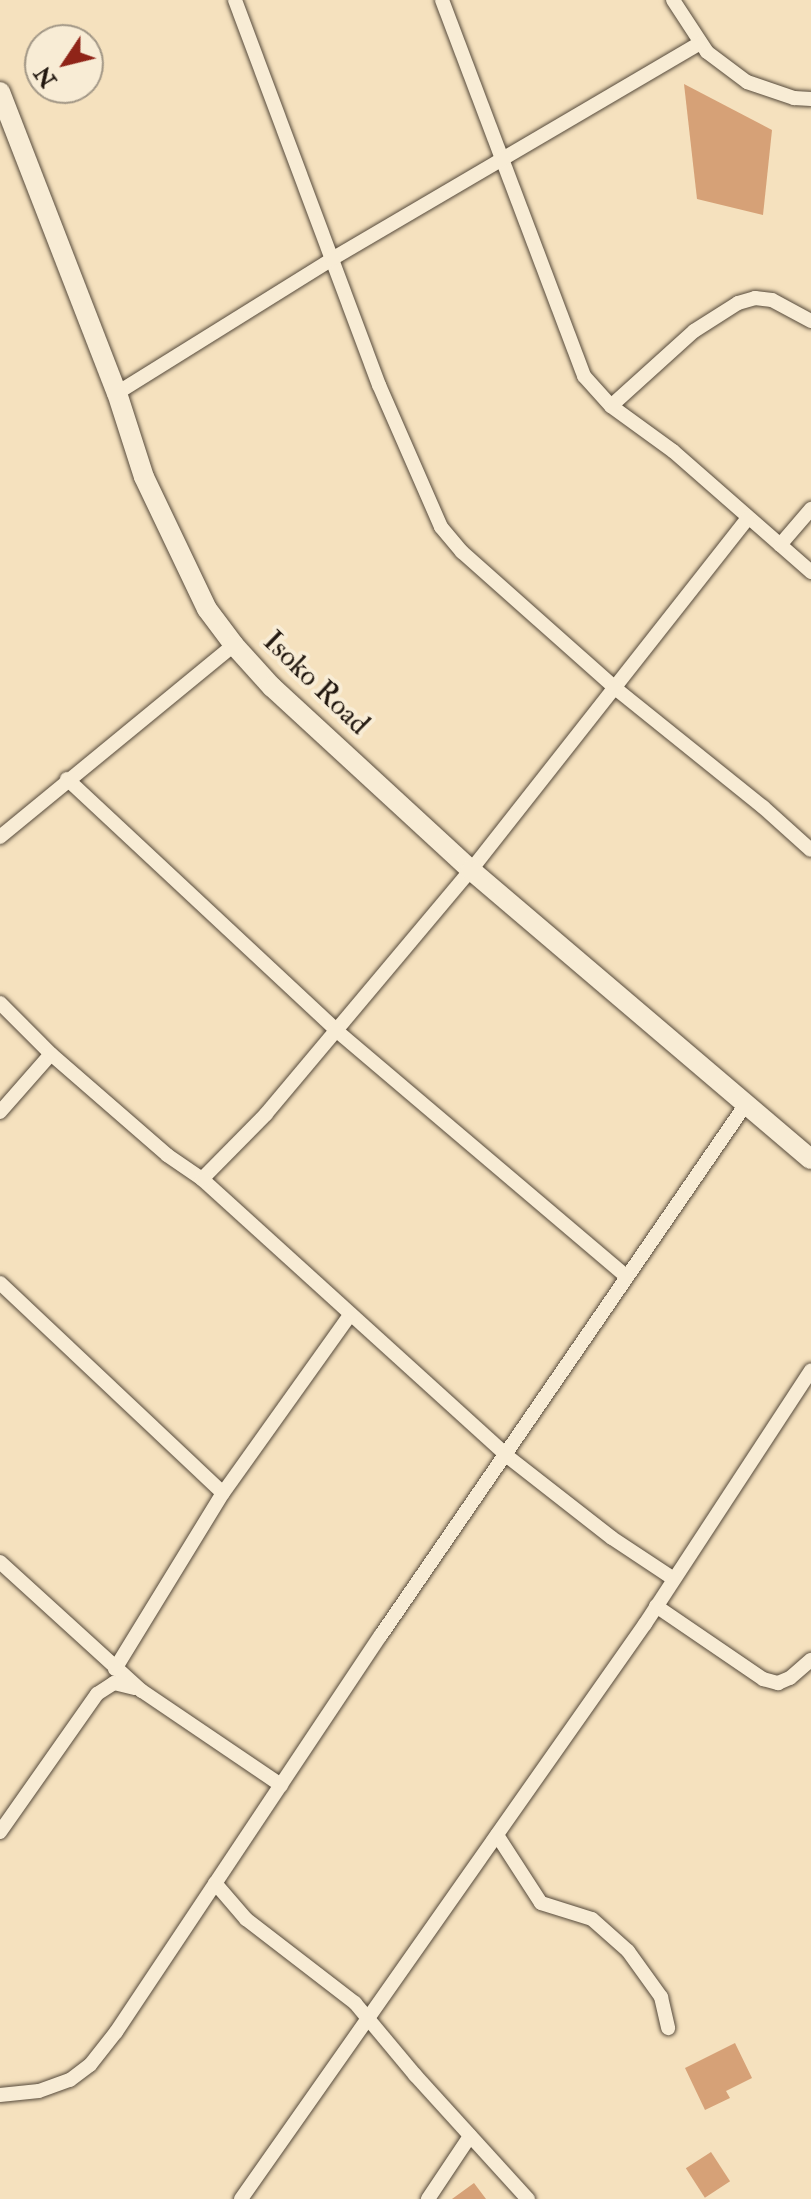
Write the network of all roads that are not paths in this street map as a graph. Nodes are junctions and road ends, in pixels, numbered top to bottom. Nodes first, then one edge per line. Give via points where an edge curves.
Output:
1 (235, 0) edge
2 (442, 0) edge
3 (673, 0) edge
4 (700, 43) junction
5 (811, 99) edge
6 (1, 100) edge
7 (500, 160) junction
8 (332, 259) junction
9 (811, 321) edge
10 (117, 393) junction
11 (611, 406) junction
12 (811, 509) edge
13 (748, 518) junction
14 (780, 545) junction
15 (811, 572) edge
16 (234, 645) junction
17 (615, 688) junction
18 (67, 779) junction
19 (0, 837) edge
20 (811, 850) edge
21 (471, 870) junction
22 (0, 1003) edge
23 (337, 1031) junction
24 (51, 1054) junction
25 (746, 1104) junction
26 (0, 1112) edge
27 (811, 1159) edge
28 (202, 1179) junction
29 (627, 1277) junction
30 (0, 1283) edge
31 (350, 1315) junction
32 (811, 1370) edge
33 (507, 1456) junction
34 (223, 1493) junction
35 (0, 1562) edge
36 (674, 1579) junction
37 (656, 1606) junction
38 (811, 1660) edge
39 (115, 1669) junction
40 (142, 1691) junction
41 (281, 1785) junction
42 (0, 1832) edge
43 (497, 1835) junction
44 (215, 1883) junction
45 (369, 2019) junction
46 (668, 2028) dead end
47 (0, 2095) edge
48 (470, 2136) junction
49 (241, 2199) edge
50 (428, 2199) edge
51 (528, 2199) edge

1 - 8 street
2 - 7 street
3 - 4 street
4 - 5 street via 747,82
4 - 7 street
6 - 10 street, Isoko Road
7 - 8 street
7 - 11 street via 576,361
8 - 10 street
8 - 17 street via 441,527 462,552
9 - 11 street via 772,300 738,303 694,331
10 - 16 street, Isoko Road via 144,477 207,609
11 - 13 street via 673,451
12 - 14 street
13 - 14 street
13 - 17 street
14 - 15 street
16 - 18 street
16 - 21 street, Isoko Road via 272,687
17 - 20 street
17 - 21 street
18 - 19 street
18 - 23 street
21 - 23 street
21 - 25 street, Isoko Road
22 - 24 street
23 - 28 street
23 - 29 street
24 - 26 street
24 - 28 street
25 - 27 street, Isoko Road
25 - 29 street
28 - 31 street
29 - 33 street
30 - 34 street
31 - 33 street
31 - 34 street
32 - 36 street
33 - 36 street
33 - 41 street
34 - 39 street
35 - 39 street
36 - 37 street
37 - 38 street via 763,1679 778,1683
37 - 43 street
39 - 40 street
40 - 41 street
40 - 42 street via 114,1683 97,1694
41 - 44 street
43 - 45 street
43 - 46 street via 541,1903 592,1919 628,1951 657,1989
44 - 45 street via 246,1919 339,1987
44 - 47 street via 90,2065 70,2080 39,2091
45 - 48 street
45 - 49 street
48 - 50 street
48 - 51 street

